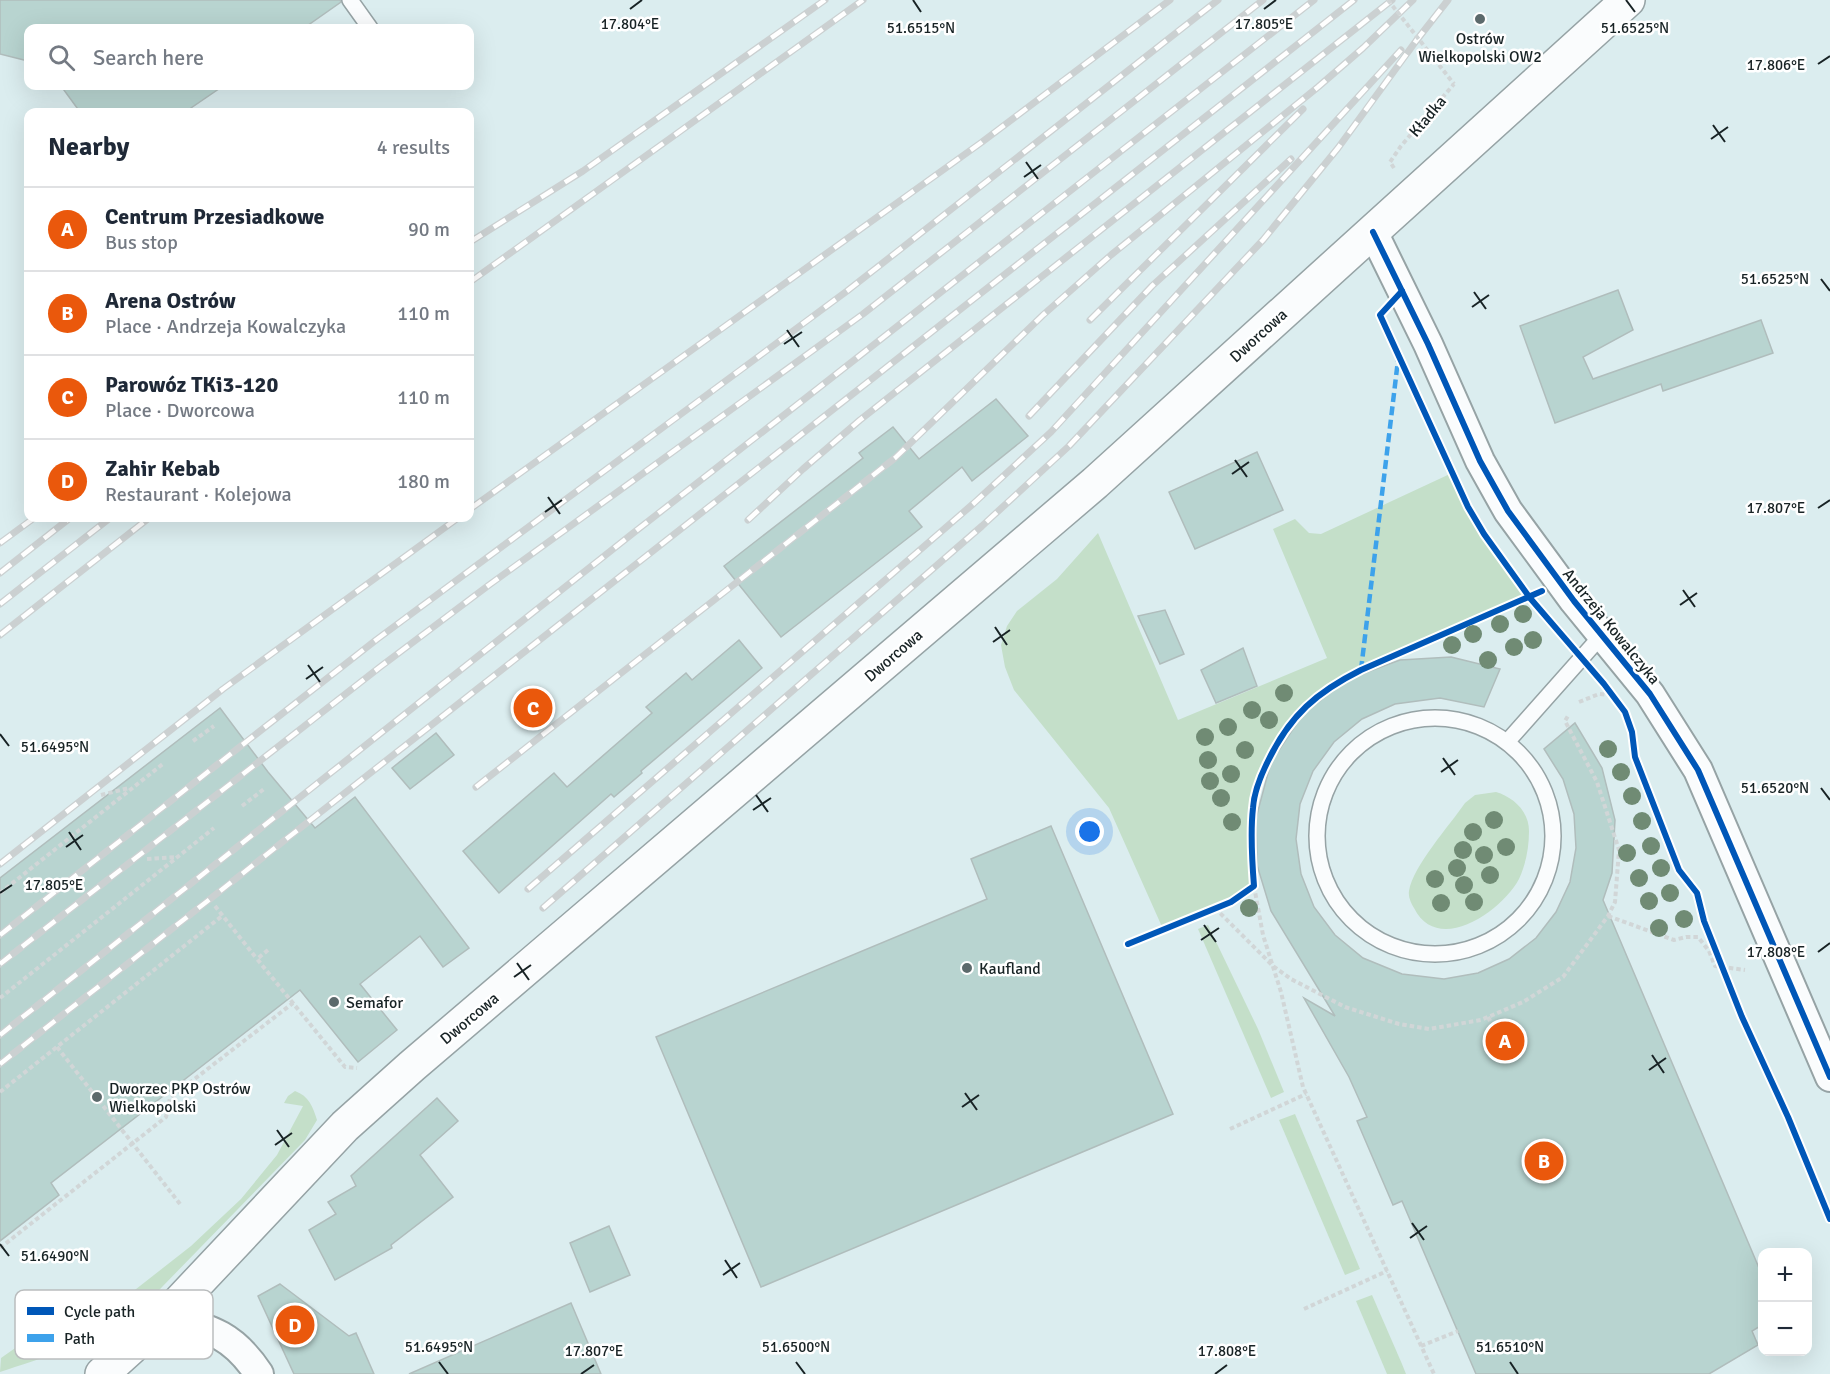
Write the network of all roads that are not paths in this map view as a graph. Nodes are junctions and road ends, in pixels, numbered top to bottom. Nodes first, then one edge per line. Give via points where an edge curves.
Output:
1 (350, 0) edge
2 (1628, 0) edge
3 (367, 24) edge
4 (1373, 232) junction
5 (1602, 634) junction
6 (1507, 742) junction
7 (1830, 1077) edge
8 (190, 1290) edge
9 (213, 1332) edge
10 (119, 1359) edge
11 (102, 1374) edge
12 (259, 1374) edge

1 - 3 lane
2 - 4 main road, Dworcowa
4 - 5 street, Andrzeja Kowalczyka via 1485,471 1522,531
4 - 8 main road, Dworcowa via 1095,483 345,1125
5 - 6 lane
5 - 7 street, Andrzeja Kowalczyka via 1650,694 1698,770
6 - 6 lane via 1466,721 1437,717 1408,720 1381,730 1357,746 1338,769 1324,794 1316,822 1318,852 1325,880 1339,905 1359,927 1383,942 1409,951 1465,951 1492,941 1515,925 1533,904 1546,879 1553,851 1553,823 1547,796 1534,771
9 - 12 street via 232,1342
10 - 11 main road, Dworcowa

